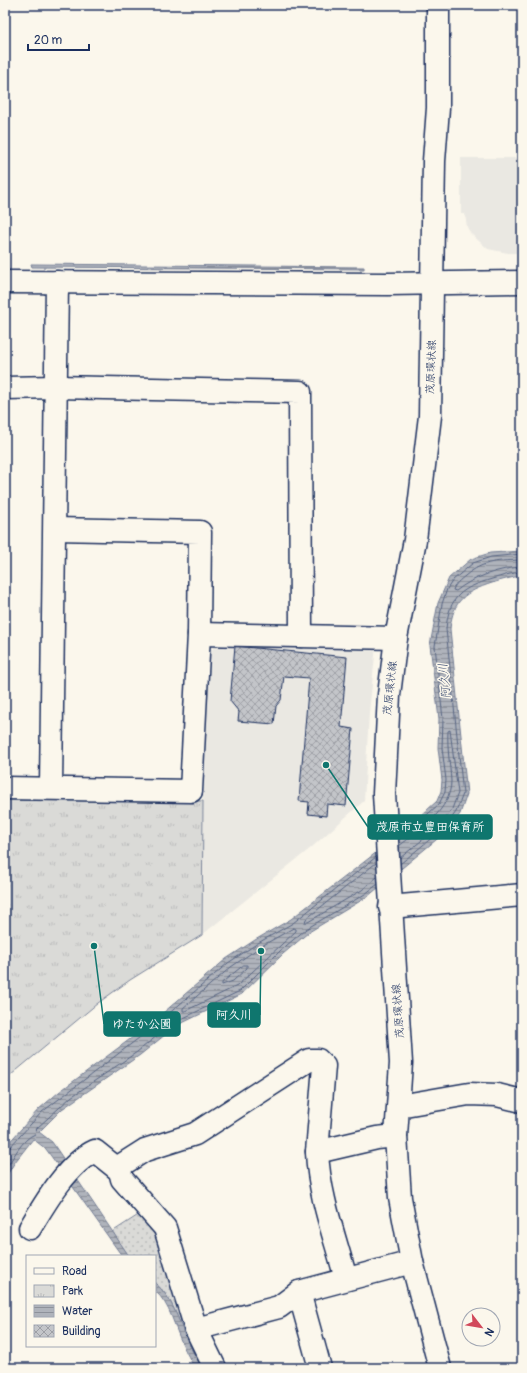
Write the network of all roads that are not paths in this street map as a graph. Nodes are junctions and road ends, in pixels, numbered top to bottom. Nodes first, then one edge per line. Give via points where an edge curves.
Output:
1 (438, 5) edge
2 (5, 282) edge
3 (57, 282) junction
4 (522, 282) edge
5 (432, 283) junction
6 (56, 387) junction
7 (5, 388) edge
8 (55, 528) junction
9 (199, 634) junction
10 (301, 636) junction
11 (396, 638) junction
12 (5, 788) edge
13 (51, 788) junction
14 (522, 895) edge
15 (390, 907) junction
16 (522, 1101) edge
17 (399, 1106) junction
18 (396, 1136) junction
19 (317, 1152) junction
20 (120, 1172) junction
21 (30, 1228) dead end
22 (412, 1262) junction
23 (346, 1279) junction
24 (299, 1292) junction
25 (196, 1329) junction
26 (215, 1368) edge
27 (320, 1368) edge
28 (440, 1368) edge

1 - 5 street, 茂原環状線 via 438,108 434,161
2 - 3 street
3 - 5 street
3 - 6 street
4 - 5 street
5 - 11 street, 茂原環状線 via 430,416 415,540
6 - 7 street
6 - 8 street
6 - 10 street via 300,392
8 - 9 street via 200,532
8 - 13 street
9 - 10 street
9 - 13 street via 191,791
10 - 11 street
11 - 15 street, 茂原環状線 via 389,695 384,794
12 - 13 street
14 - 15 street
15 - 17 street, 茂原環状線 via 400,1040
16 - 17 street via 497,1095 469,1094
17 - 18 street, 茂原環状線
18 - 19 street
18 - 22 street, 茂原環状線 via 400,1198
19 - 20 street via 324,1066 318,1060 309,1060 195,1134 144,1150 123,1164
19 - 23 street via 318,1178
20 - 21 street via 95,1150 86,1155 52,1192
20 - 25 street via 122,1179 165,1228
22 - 23 street
22 - 28 street, 茂原環状線
23 - 24 street
24 - 25 street via 279,1307
24 - 27 street
25 - 26 street

